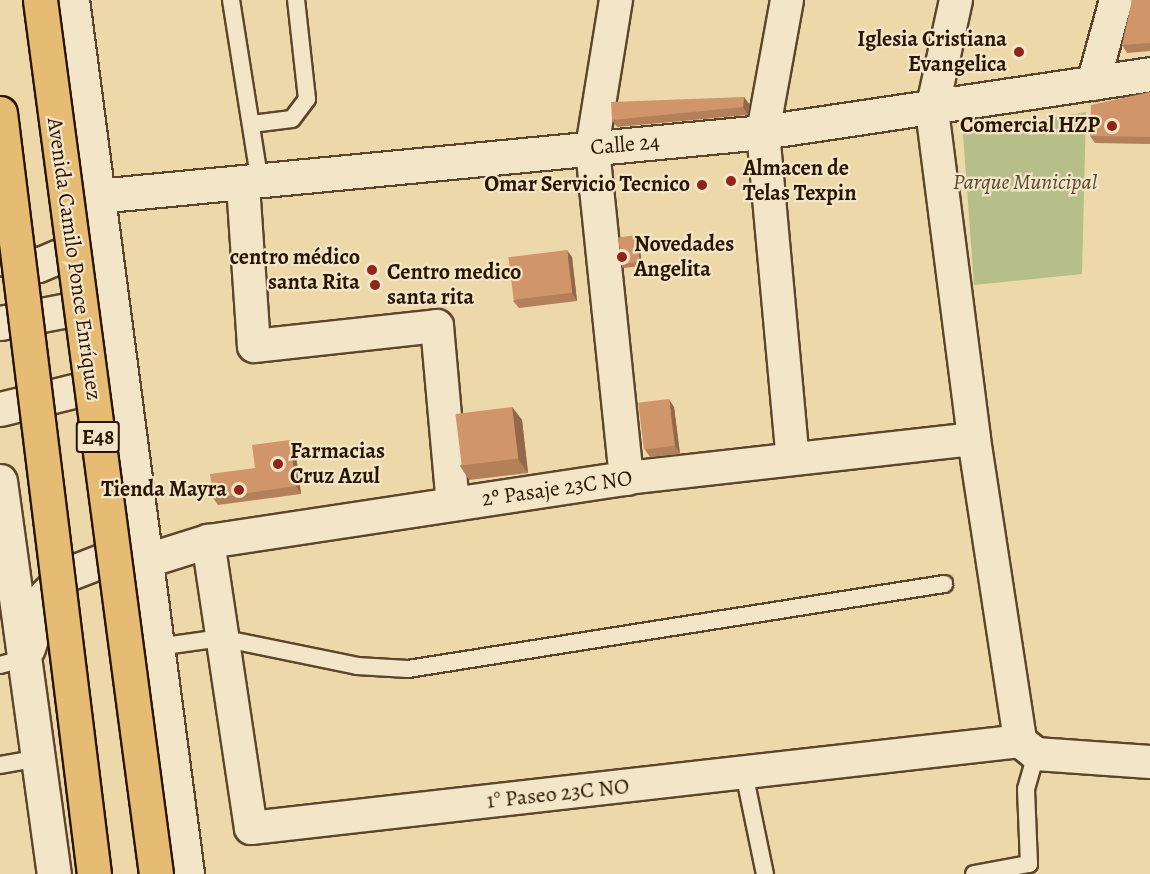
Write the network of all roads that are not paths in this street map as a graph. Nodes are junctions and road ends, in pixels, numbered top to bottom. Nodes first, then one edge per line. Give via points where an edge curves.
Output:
1 (40, 0) edge
2 (72, 0) edge
3 (231, 0) edge
4 (296, 0) edge
5 (615, 0) edge
6 (787, 0) edge
7 (956, 0) edge
8 (1116, 0) edge
9 (1150, 74) edge
10 (1094, 84) junction
11 (932, 110) junction
12 (0, 113) edge
13 (252, 124) junction
14 (763, 132) junction
15 (592, 148) junction
16 (252, 184) junction
17 (97, 196) junction
18 (0, 258) edge
19 (111, 302) junction
20 (0, 323) edge
21 (122, 379) junction
22 (0, 409) edge
23 (974, 439) junction
24 (793, 459) junction
25 (626, 478) junction
26 (0, 481) edge
27 (453, 504) junction
28 (2, 522) edge
29 (208, 541) junction
30 (144, 561) junction
31 (944, 584) dead end
32 (221, 638) junction
33 (157, 647) junction
34 (13, 662) edge
35 (1028, 748) junction
36 (39, 758) junction
37 (1150, 762) edge
38 (0, 765) edge
39 (744, 773) junction
40 (54, 874) edge
41 (94, 874) edge
42 (156, 874) edge
43 (187, 874) edge
44 (765, 874) edge
45 (974, 874) edge

1 - 42 main road, Avenida Camilo Ponce Enríquez / E48, bridge
2 - 17 street, Avenida Camilo Ponce Enríquez / E48
3 - 13 lane
4 - 13 lane via 307,99 292,119
5 - 15 street
6 - 14 street
7 - 11 street
8 - 10 street
9 - 10 street, Calle 24
10 - 11 street, Calle 24
11 - 14 street, Calle 24
11 - 23 street
12 - 41 main road, E48, bridge
13 - 16 lane
14 - 15 street, Calle 24
14 - 24 street
15 - 16 street, Calle 24
15 - 25 street
16 - 17 street, Calle 24
16 - 27 street via 254,346 437,326
17 - 18 street via 85,230 66,254 38,265
17 - 19 street, Avenida Camilo Ponce Enríquez / E48
19 - 20 street
19 - 21 street, Avenida Camilo Ponce Enríquez / E48
21 - 22 street
21 - 30 street, Avenida Camilo Ponce Enríquez / E48
23 - 24 street, 2º Pasaje 23C NO
23 - 35 street
24 - 25 street, 2º Pasaje 23C NO
25 - 27 street, 2º Pasaje 23C NO
26 - 28 street
27 - 29 street, 2º Pasaje 23C NO
28 - 34 street
29 - 30 street, 2º Pasaje 23C NO
29 - 32 street, 1° Paseo 23C NO
30 - 33 street, Avenida Camilo Ponce Enríquez / E48
30 - 34 street, 2º Pasaje 23C NO via 106,560 65,576 35,616
31 - 32 lane via 408,669 357,666
32 - 33 lane
32 - 39 street, 1° Paseo 23C NO via 251,828
33 - 43 street, Avenida Camilo Ponce Enríquez / E48
34 - 36 street
35 - 37 street, 1° Paseo 23C NO
35 - 39 street, 1° Paseo 23C NO
35 - 45 lane via 1029,864
36 - 38 lane
36 - 40 street
39 - 44 lane

